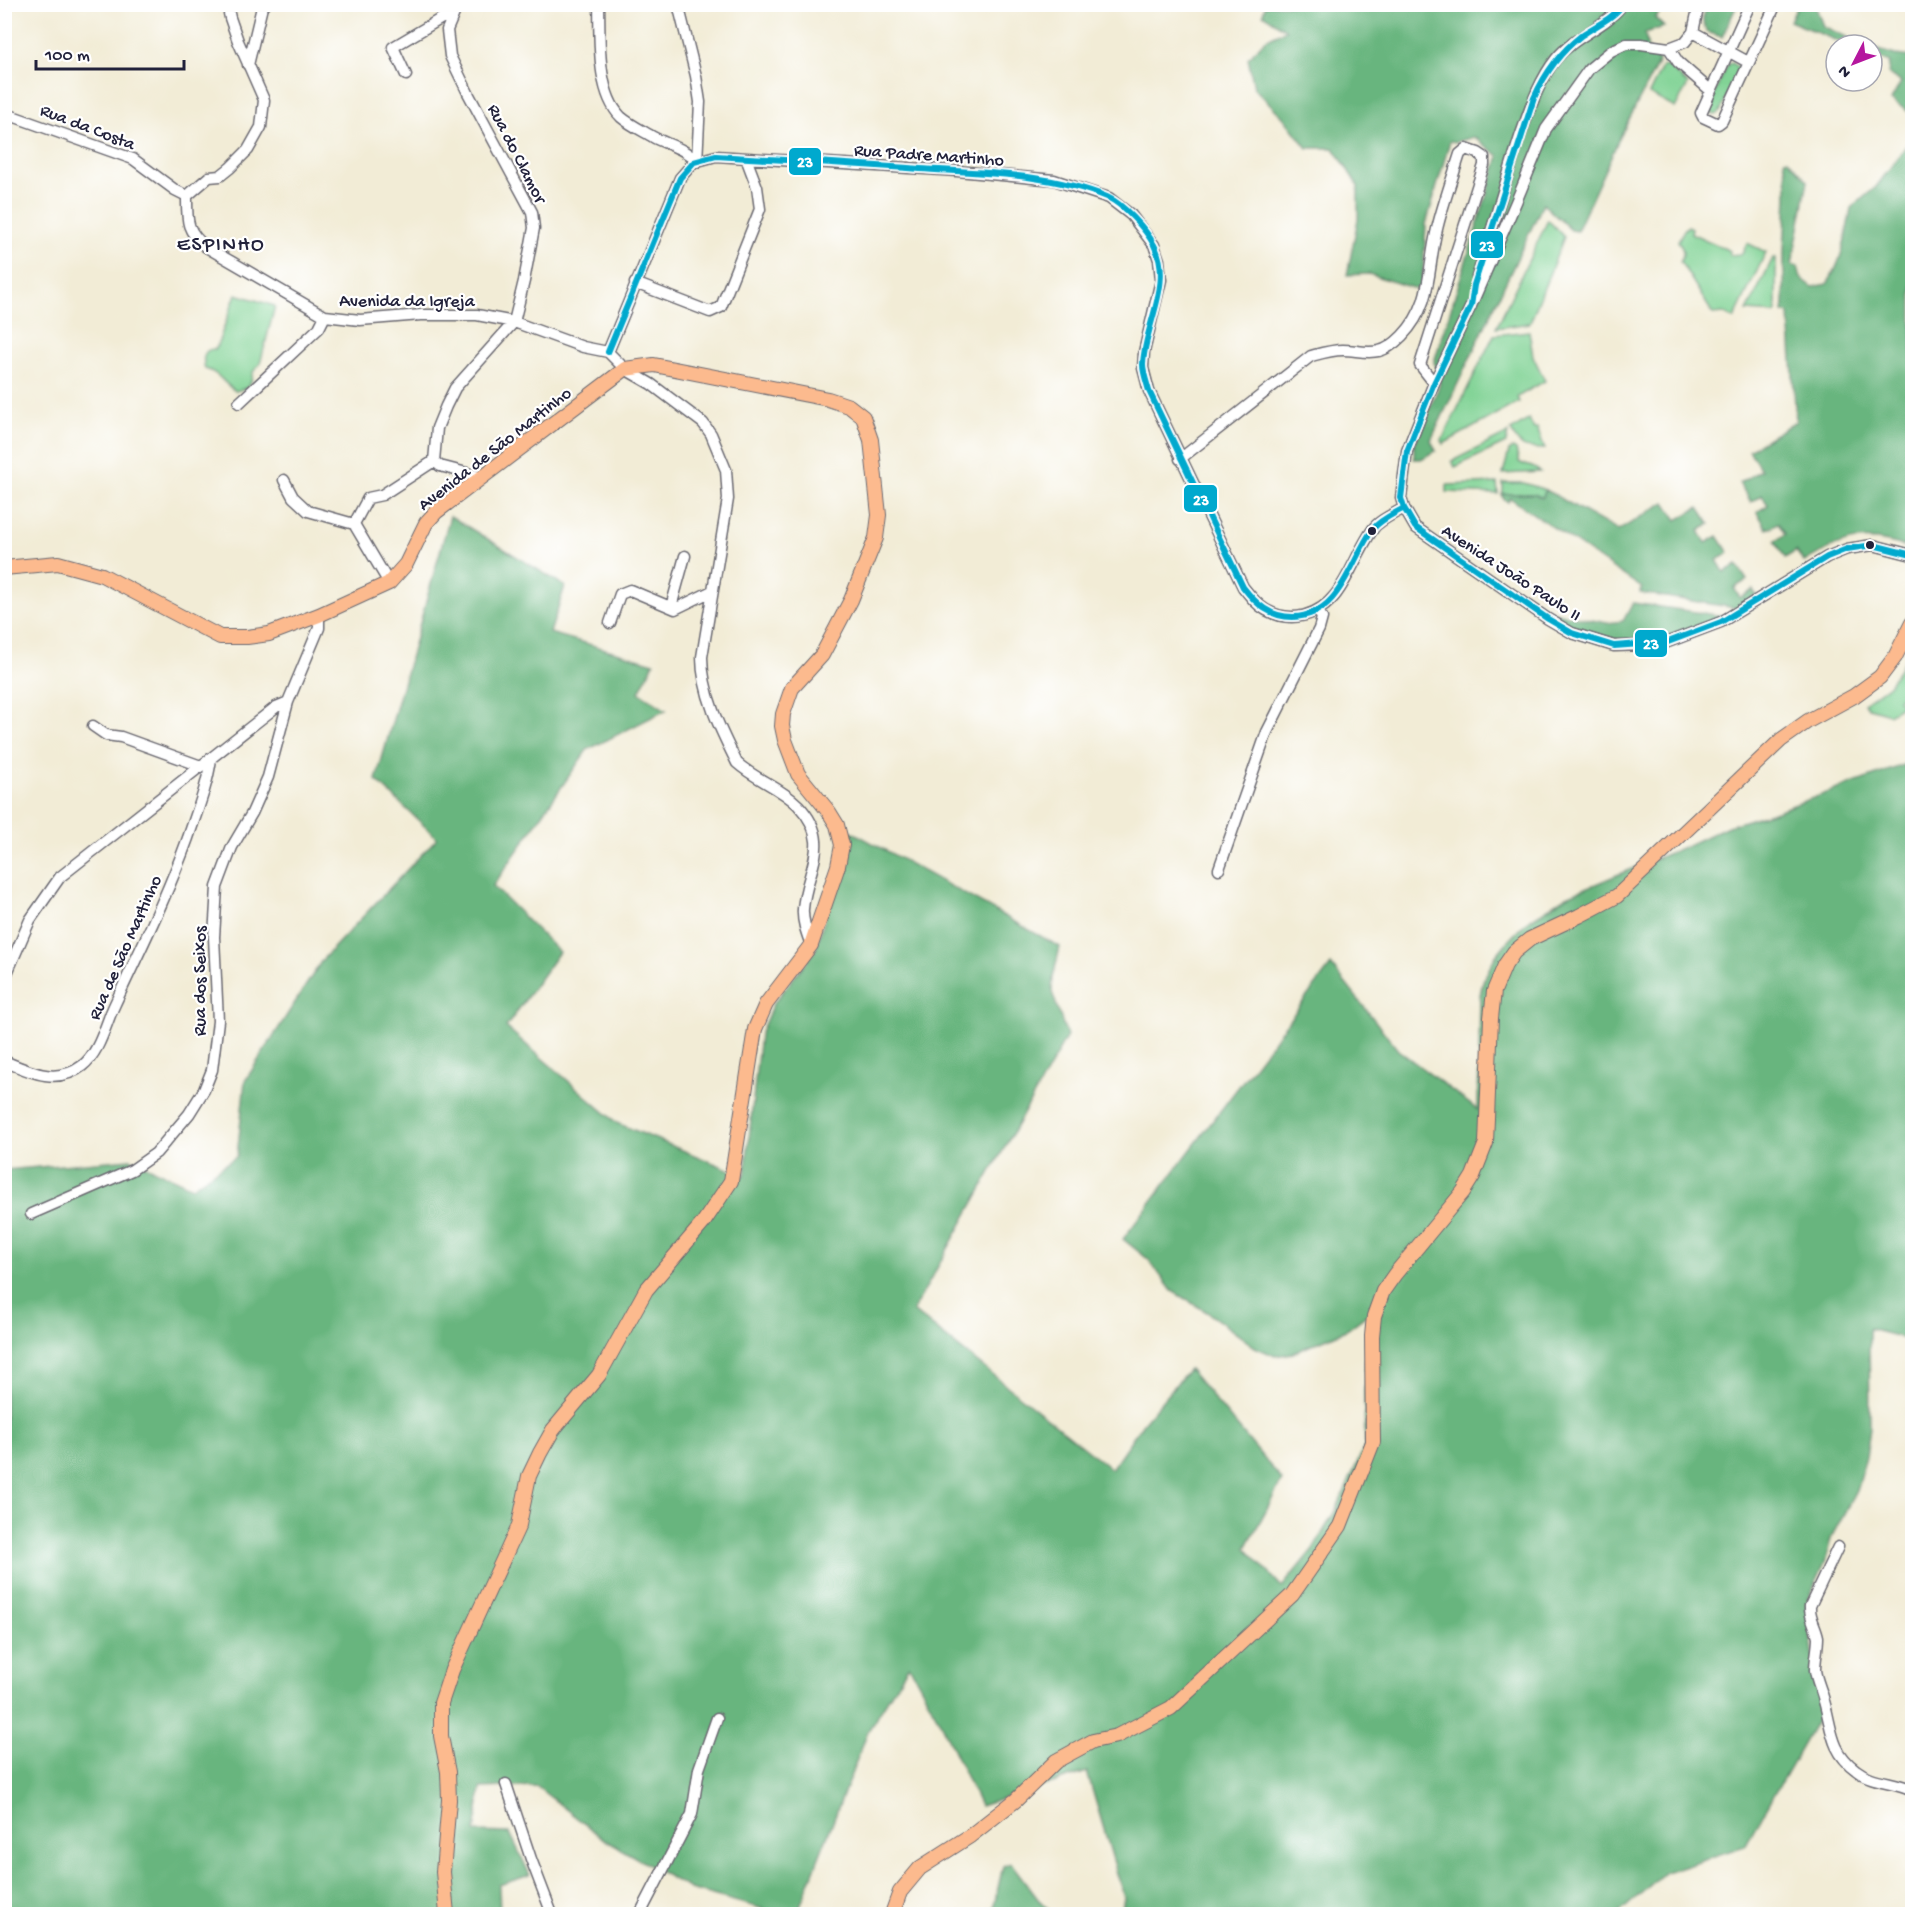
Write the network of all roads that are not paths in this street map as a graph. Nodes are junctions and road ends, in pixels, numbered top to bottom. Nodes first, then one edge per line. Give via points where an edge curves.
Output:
1 (228, 4) edge
2 (266, 4) edge
3 (599, 4) edge
4 (678, 4) edge
5 (1623, 4) edge
6 (1699, 4) edge
7 (1750, 4) edge
8 (1776, 4) edge
9 (456, 8) edge
10 (1693, 32) junction
11 (1669, 48) junction
12 (1728, 51) junction
13 (1748, 62) junction
14 (248, 65) junction
15 (406, 75) dead end
16 (1710, 90) junction
17 (4, 113) edge
18 (746, 158) junction
19 (697, 162) junction
20 (187, 196) junction
21 (635, 283) junction
22 (1471, 306) junction
23 (325, 316) junction
24 (514, 322) junction
25 (608, 352) junction
26 (625, 369) junction
27 (1434, 383) junction
28 (239, 403) dead end
29 (1180, 459) junction
30 (434, 461) junction
31 (482, 477) junction
32 (284, 480) dead end
33 (1404, 508) junction
34 (354, 524) junction
35 (1912, 555) edge
36 (685, 556) dead end
37 (4, 568) edge
38 (389, 583) junction
39 (712, 591) junction
40 (671, 607) junction
41 (1318, 610) junction
42 (319, 615) junction
43 (610, 623) dead end
44 (1912, 623) edge
45 (288, 702) junction
46 (93, 726) dead end
47 (211, 759) junction
48 (201, 766) junction
49 (1219, 869) dead end
50 (811, 945) junction
51 (4, 980) edge
52 (4, 1061) edge
53 (32, 1214) dead end
54 (1838, 1547) dead end
55 (717, 1718) dead end
56 (506, 1784) dead end
57 (1912, 1790) edge
58 (447, 1914) edge
59 (552, 1914) edge
60 (640, 1914) edge
61 (892, 1914) edge

1 - 14 street
2 - 14 street
3 - 19 street via 604,82 621,117 688,152
4 - 19 street via 700,102
5 - 22 street via 1617,13 1558,56 1544,76 1511,166
6 - 10 street
7 - 12 street
8 - 13 street
9 - 15 street via 393,47
9 - 24 street, Rua do Clamor via 447,30 450,56 532,212 534,228
10 - 11 street via 1685,42
10 - 12 street
11 - 16 street via 1678,62
11 - 22 street via 1626,44 1589,69 1546,129
12 - 13 street
12 - 16 street
13 - 16 street via 1718,124 1701,112
14 - 20 street via 264,100 261,127 248,150 230,168 220,176 209,177
17 - 20 street, Rua da Costa via 133,159
18 - 19 street, Rua Padre Martinho via 716,156
18 - 21 street via 760,209 721,307 710,312
18 - 29 street, Rua Padre Martinho via 1054,180 1109,198 1131,215 1154,245 1160,260 1161,280 1143,368 1149,391
19 - 21 street via 680,178
20 - 23 street, Avenida da Igreja via 187,217 193,236
21 - 25 street
22 - 27 street
23 - 24 street, Avenida da Igreja via 360,320 477,315
23 - 28 street via 319,328
24 - 25 street, Avenida da Igreja
24 - 30 street via 455,388 437,428
25 - 26 street
26 - 31 main road, Avenida de São Martinho
26 - 39 street via 696,417 711,434 726,470 728,499
26 - 50 main road via 654,365 839,402 863,417 870,440 879,515 876,538 836,630 822,655 792,688 783,714 785,740 798,774 829,812 842,844
27 - 29 street via 1420,365 1484,165 1484,157 1466,149 1460,154 1437,228 1423,306 1405,333 1381,351 1342,350 1311,356
27 - 33 street via 1407,451 1401,498
29 - 41 street, Rua Padre Martinho via 1243,587 1254,601 1283,617 1295,618
30 - 31 street
30 - 34 street via 382,495 368,498
31 - 38 main road, Avenida de São Martinho via 426,523 406,564
32 - 34 street via 293,497 308,511
33 - 35 street, Avenida João Paulo II via 1415,527 1548,619 1572,633 1614,646 1668,642 1721,622 1846,549 1874,545
33 - 41 street via 1374,526 1337,592
34 - 38 street
36 - 40 street
37 - 42 main road, Avenida de São Martinho via 58,563 102,575 220,637 269,634
38 - 42 main road, Avenida de São Martinho
39 - 40 street via 675,609
39 - 50 street via 702,657 706,691 737,763 791,800 808,817 814,832 814,867 802,912
40 - 43 street via 630,590 620,594
41 - 49 street via 1322,618 1319,629 1267,732
42 - 45 street via 319,628
44 - 61 main road via 1880,677 1781,740 1617,896 1530,939 1505,965 1494,991 1491,1018 1486,1143 1463,1192 1395,1274 1381,1297 1372,1336 1373,1442 1340,1526 1292,1595 1171,1708 1117,1737 1092,1741 1056,1761 1016,1800 920,1868 900,1892
45 - 47 street via 276,707
45 - 53 street, Rua dos Seixos via 268,777 232,847 218,887 214,937 218,1021 214,1059 204,1090 156,1153 132,1170
46 - 48 street via 106,735
47 - 48 street
47 - 52 street, Rua de São Martinho via 206,788 170,887 98,1045 83,1065 65,1075 38,1075
48 - 51 street via 60,877 30,920
50 - 58 main road via 766,1004 755,1029 731,1181 703,1223 646,1290 599,1374 553,1430 529,1476 519,1525 452,1670 441,1702 449,1800 443,1872
54 - 57 street via 1810,1606 1818,1637 1815,1671 1830,1733 1846,1762 1858,1772
55 - 60 street via 699,1769 692,1814
56 - 59 street

